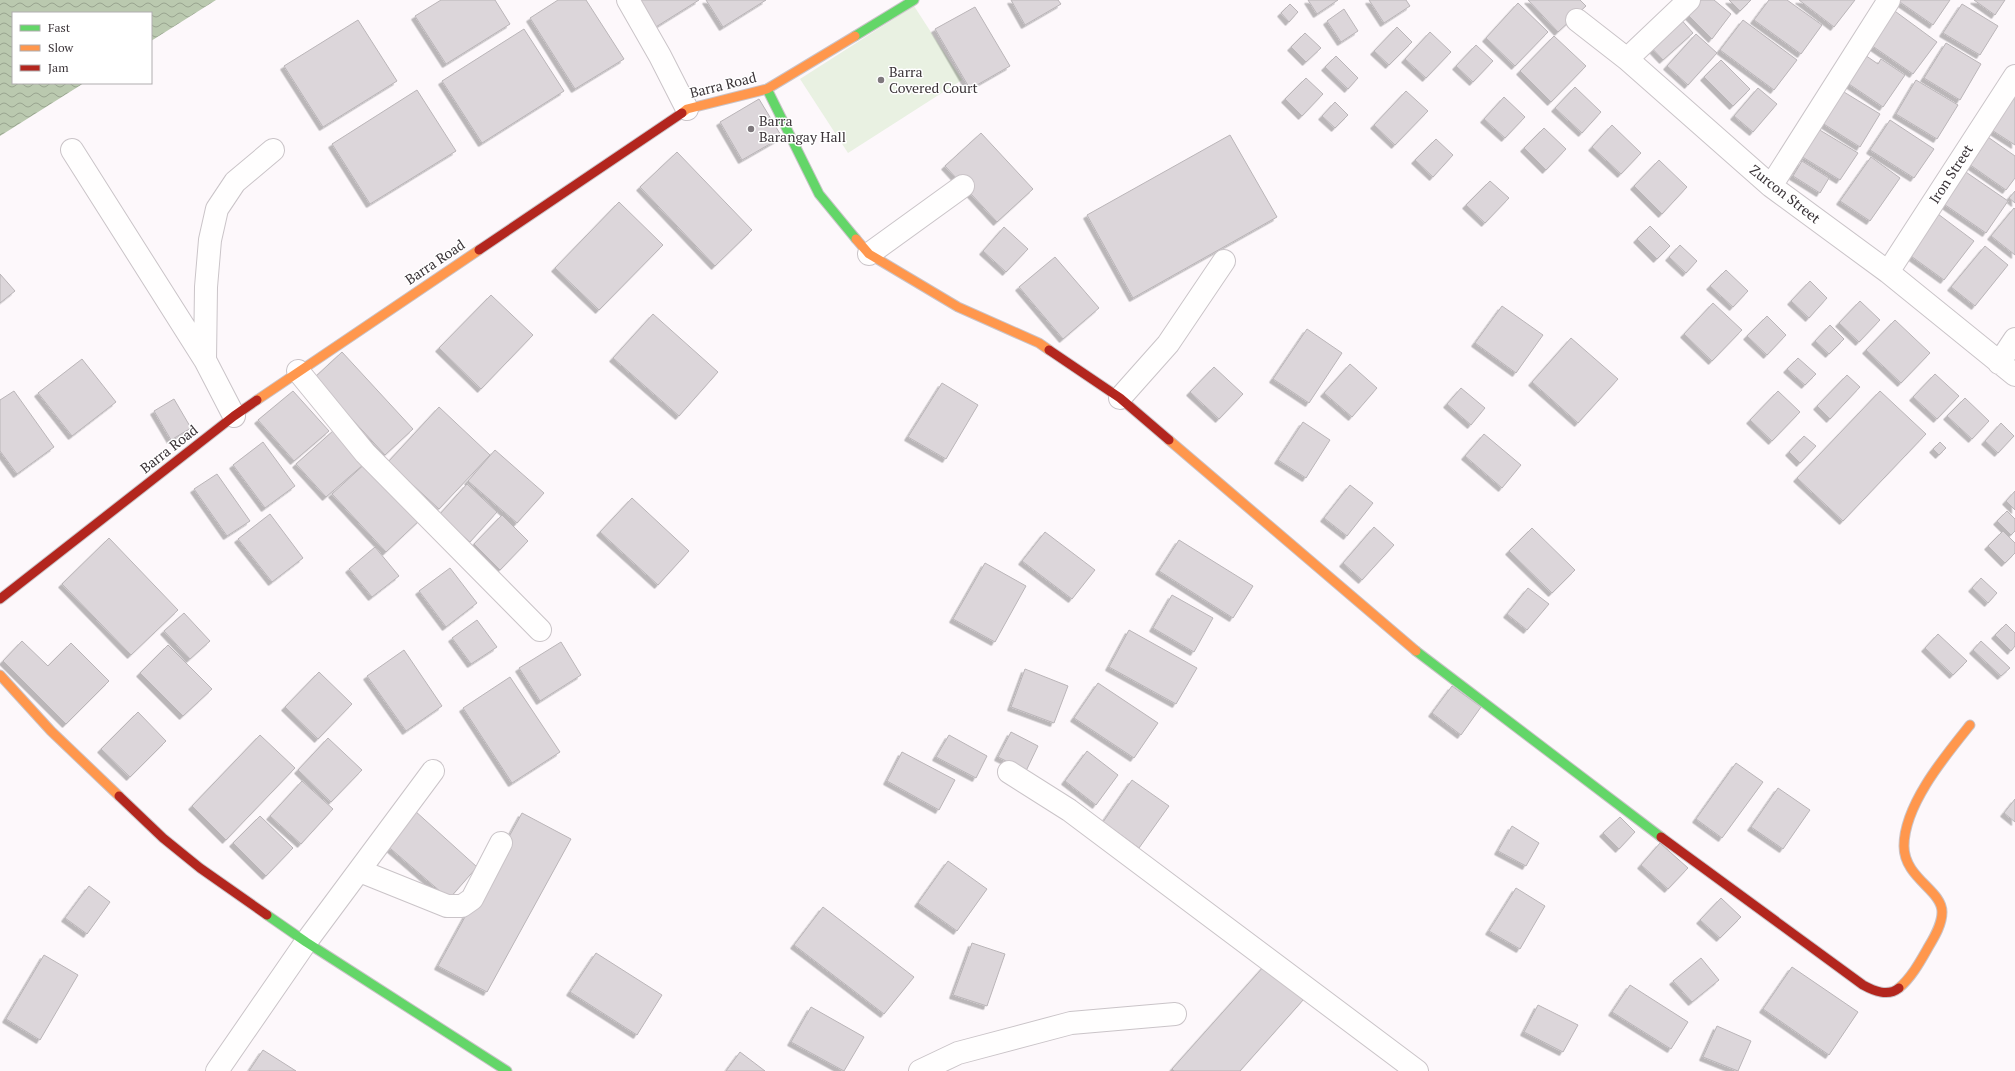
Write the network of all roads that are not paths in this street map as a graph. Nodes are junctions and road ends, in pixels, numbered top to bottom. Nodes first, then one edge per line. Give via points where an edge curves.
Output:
1 (628, 0) edge
2 (914, 0) edge
3 (1689, 0) edge
4 (1889, 0) edge
5 (1577, 20) dead end
6 (1627, 60) junction
7 (2015, 76) edge
8 (767, 89) junction
9 (687, 109) junction
10 (72, 150) dead end
11 (273, 150) dead end
12 (963, 186) dead end
13 (1771, 186) junction
14 (869, 254) junction
15 (1224, 262) dead end
16 (1888, 272) junction
17 (2015, 339) edge
18 (205, 360) junction
19 (2007, 369) edge
20 (298, 371) junction
21 (1120, 398) junction
22 (234, 416) junction
23 (0, 599) edge
24 (540, 630) dead end
25 (0, 675) edge
26 (1970, 725) dead end
27 (433, 771) dead end
28 (1009, 772) dead end
29 (501, 843) dead end
30 (360, 871) junction
31 (306, 942) junction
32 (1175, 1014) dead end
33 (217, 1071) edge
34 (507, 1071) edge
35 (920, 1071) edge
36 (1417, 1071) edge

1 - 9 street
2 - 8 street, Barra Road
3 - 6 street
4 - 13 street
5 - 6 street, Zurcon Street
6 - 13 street, Zurcon Street
7 - 16 street, Iron Street
8 - 9 street, Barra Road
8 - 14 street via 819,194
9 - 20 street, Barra Road
10 - 18 street
11 - 18 street via 235,182 217,209 210,240 206,287
12 - 14 street
13 - 16 street, Zurcon Street
14 - 21 street via 958,306 1038,343
15 - 21 street via 1168,344
16 - 19 street, Zurcon Street
17 - 19 street
18 - 22 street
20 - 22 street, Barra Road
20 - 24 street via 365,453
21 - 26 street via 1410,647 1710,874 1863,985 1877,992 1897,991 1939,927 1941,906 1917,878 1905,859 1905,838 1916,804 1948,752
22 - 23 street, Barra Road
25 - 31 street via 51,731 163,838 200,868
27 - 30 street
28 - 36 street via 1069,810
29 - 30 street via 472,899 462,906 447,906
30 - 31 street
31 - 33 street
31 - 34 street
32 - 35 street via 1071,1023 958,1053

